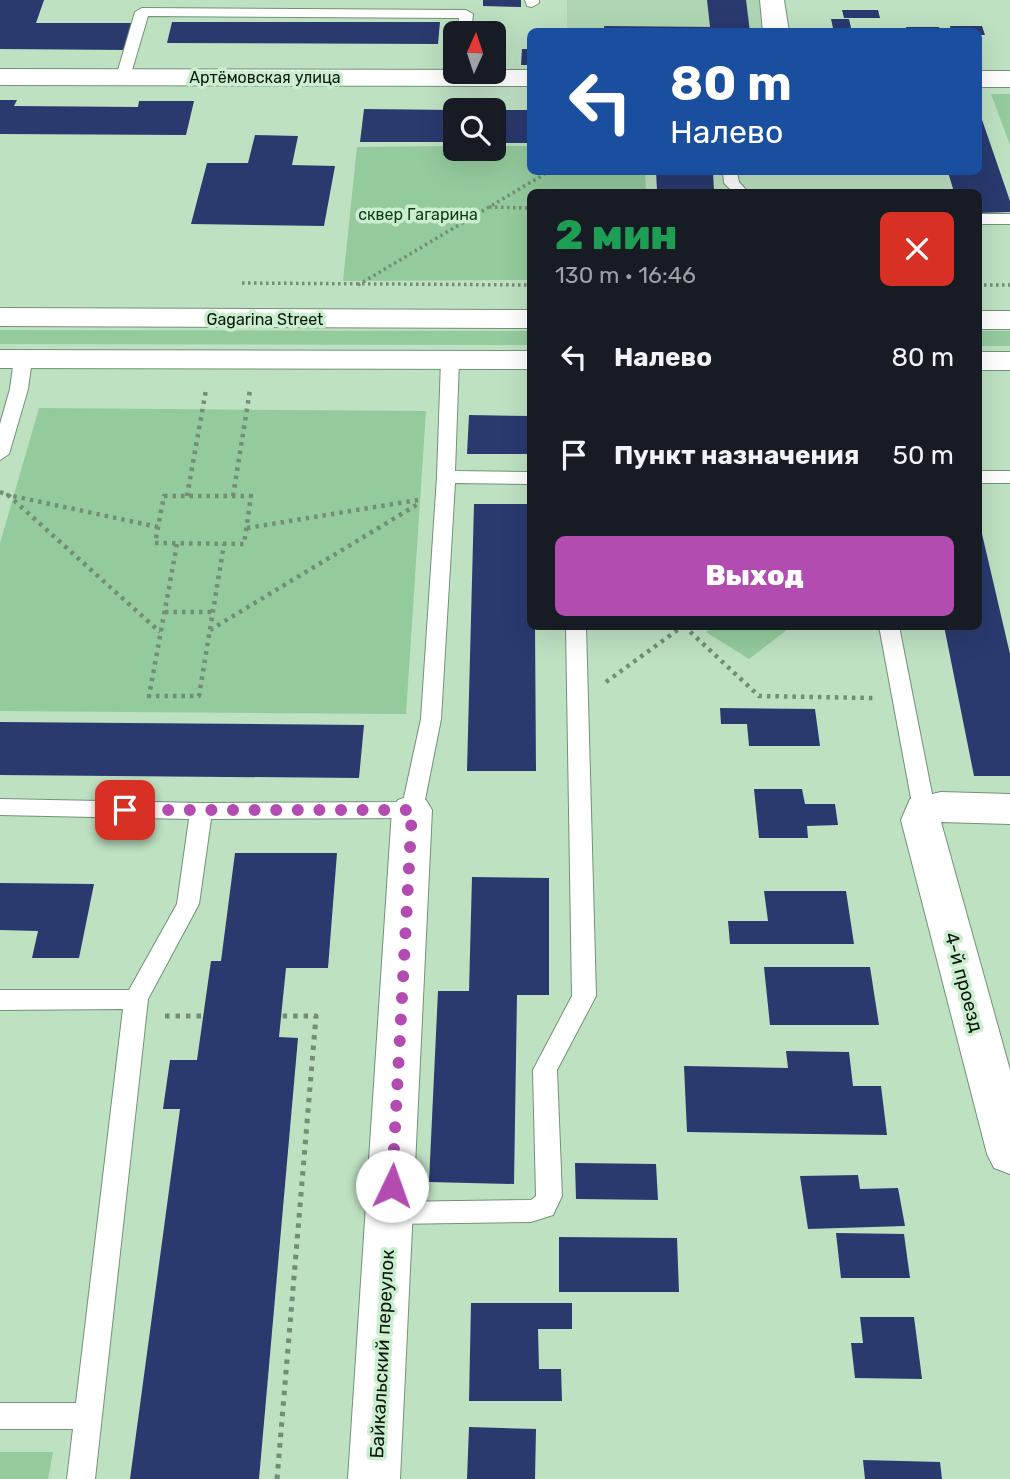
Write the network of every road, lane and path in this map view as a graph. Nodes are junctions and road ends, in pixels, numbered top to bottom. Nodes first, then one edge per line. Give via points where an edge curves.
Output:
1 (772, 0) edge
2 (465, 21) edge
3 (776, 28) edge
4 (443, 75) edge
5 (0, 77) edge
6 (123, 77) junction
7 (506, 77) edge
8 (527, 78) edge
9 (982, 79) edge
10 (1010, 79) edge
11 (543, 175) edge
12 (488, 207) junction
13 (527, 208) edge
14 (982, 219) edge
15 (1010, 219) edge
16 (242, 283) dead end
17 (357, 285) junction
18 (527, 285) edge
19 (982, 285) edge
20 (1010, 285) edge
21 (0, 317) edge
22 (527, 319) edge
23 (982, 320) edge
24 (1010, 320) edge
25 (11, 359) edge
26 (450, 360) junction
27 (527, 360) edge
28 (982, 361) edge
29 (1010, 361) edge
30 (206, 390) dead end
31 (250, 390) dead end
32 (0, 454) edge
33 (446, 477) junction
34 (982, 477) edge
35 (1010, 477) edge
36 (527, 478) edge
37 (0, 492) edge
38 (8, 495) junction
39 (187, 496) junction
40 (233, 496) junction
41 (158, 527) junction
42 (246, 528) junction
43 (177, 543) junction
44 (224, 544) junction
45 (164, 612) junction
46 (213, 612) junction
47 (576, 630) edge
48 (678, 630) edge
49 (688, 630) edge
50 (890, 630) edge
51 (210, 631) junction
52 (161, 633) junction
53 (903, 698) junction
54 (577, 703) junction
55 (0, 807) edge
56 (924, 809) junction
57 (1010, 809) edge
58 (412, 810) junction
59 (201, 811) junction
60 (136, 999) junction
61 (0, 1000) edge
62 (281, 1016) dead end
63 (1010, 1154) edge
64 (391, 1213) junction
65 (0, 1416) edge
66 (88, 1416) junction
67 (81, 1479) edge
68 (277, 1479) edge
69 (374, 1479) edge

1 - 3 street
2 - 6 lane via 466,14 142,12
4 - 6 street, Артёмовская улица
5 - 6 street, Артёмовская улица
7 - 8 street, Артёмовская улица
9 - 10 street
11 - 12 path
12 - 13 path
12 - 17 path
14 - 15 lane
16 - 17 path
17 - 18 path
19 - 20 path
21 - 22 street, Gagarina Street
23 - 24 street
25 - 26 street
25 - 32 lane via 19,389
26 - 27 street
26 - 33 lane
28 - 29 street
30 - 39 path
31 - 40 path
33 - 36 lane
33 - 58 lane via 431,719
34 - 35 lane
37 - 38 path
38 - 41 path
38 - 52 path
39 - 40 path
39 - 41 path via 164,496
40 - 42 path via 251,496
41 - 43 path via 155,543
42 - 44 path via 244,544
42 - 51 path via 425,499
43 - 44 path
43 - 45 path
44 - 46 path
45 - 46 path
45 - 52 path
46 - 51 path
47 - 54 lane
48 - 54 path
49 - 53 path via 760,696
50 - 53 lane
51 - 52 path via 200,696 149,696
53 - 56 lane
54 - 64 lane via 584,996 545,1070 549,1196 544,1207 531,1210
55 - 59 lane
56 - 57 street
56 - 63 street, 4-й проезд via 921,820
58 - 59 lane
58 - 64 street, Байкальский переулок
59 - 60 lane via 188,904
60 - 61 lane
60 - 66 lane
62 - 68 path via 316,1016
64 - 69 street, Байкальский переулок
65 - 66 lane
66 - 67 lane

